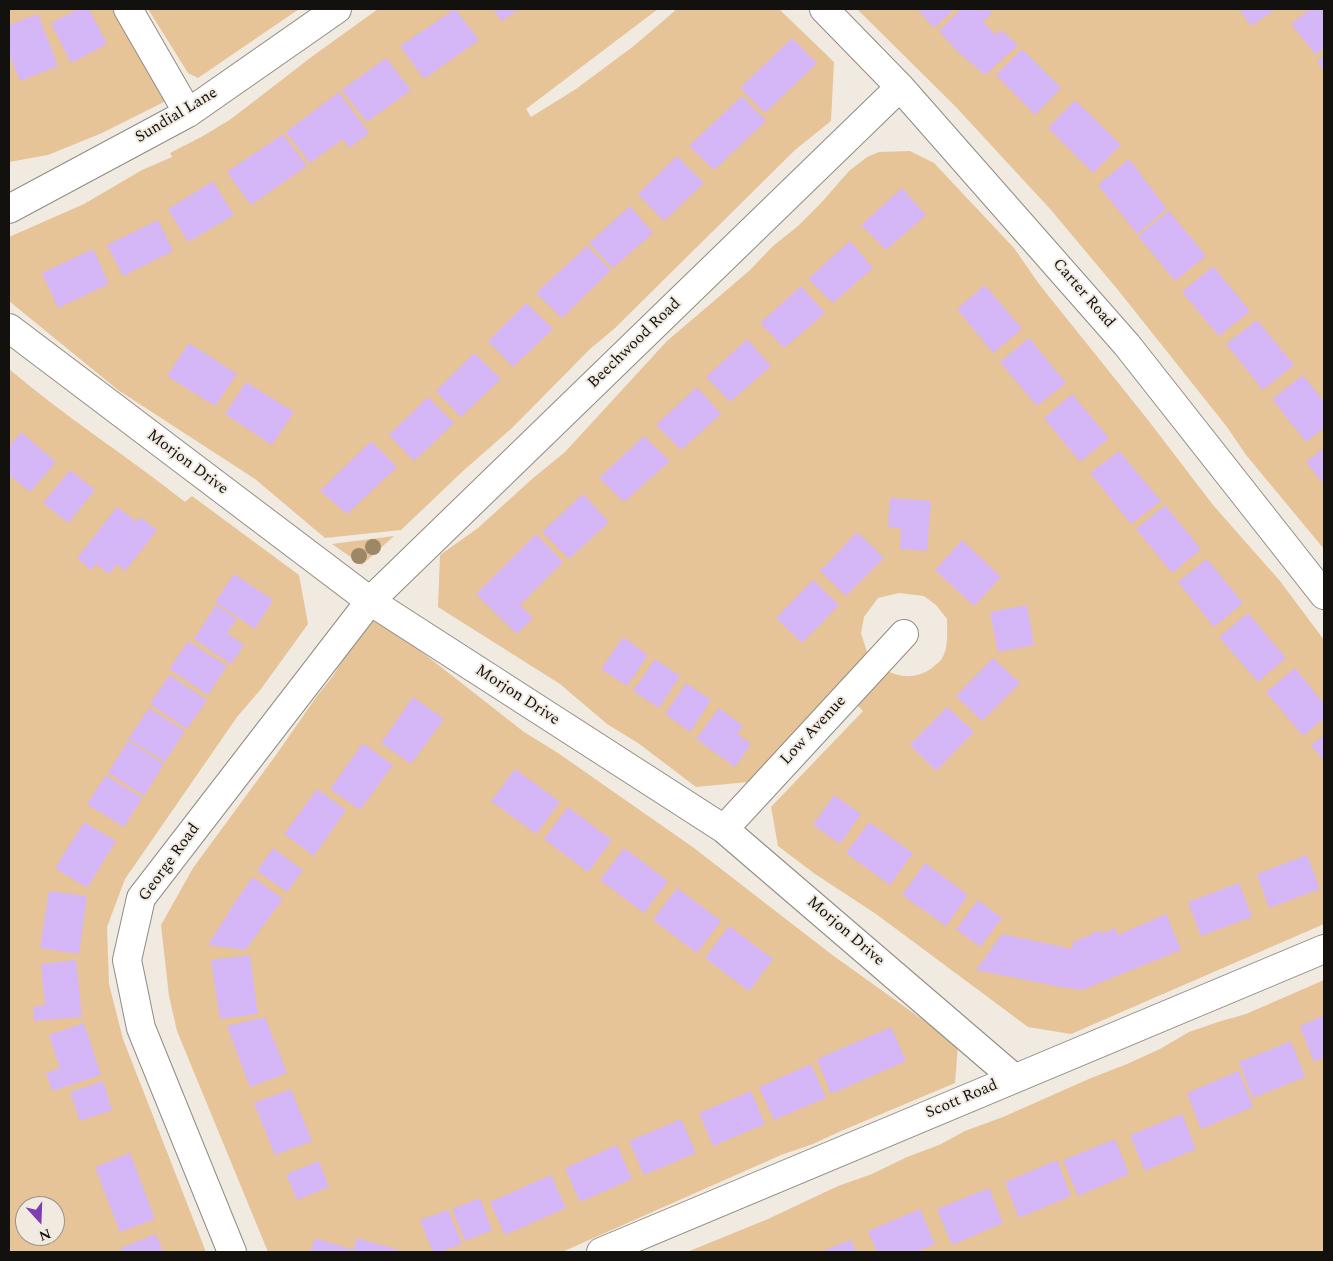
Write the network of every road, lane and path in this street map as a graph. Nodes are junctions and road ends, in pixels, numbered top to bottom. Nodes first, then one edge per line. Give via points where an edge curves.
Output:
1 (128, 9) edge
2 (337, 9) edge
3 (824, 9) edge
4 (900, 87) junction
5 (188, 113) junction
6 (9, 208) edge
7 (9, 328) edge
8 (1324, 595) edge
9 (370, 601) junction
10 (904, 634) dead end
11 (724, 829) junction
12 (1324, 949) edge
13 (1014, 1078) junction
14 (232, 1252) edge
15 (601, 1252) edge

1 - 5 street
2 - 5 street, Sundial Lane
3 - 4 street, Carter Road
4 - 8 street, Carter Road via 1127,345
4 - 9 street, Beechwood Road
5 - 6 street, Sundial Lane
7 - 9 street, Morjon Drive
9 - 11 street, Morjon Drive
9 - 14 street, George Road via 141,898 127,960 141,1028
10 - 11 street, Low Avenue
11 - 13 street, Morjon Drive
12 - 13 street, Scott Road
13 - 15 street, Scott Road

